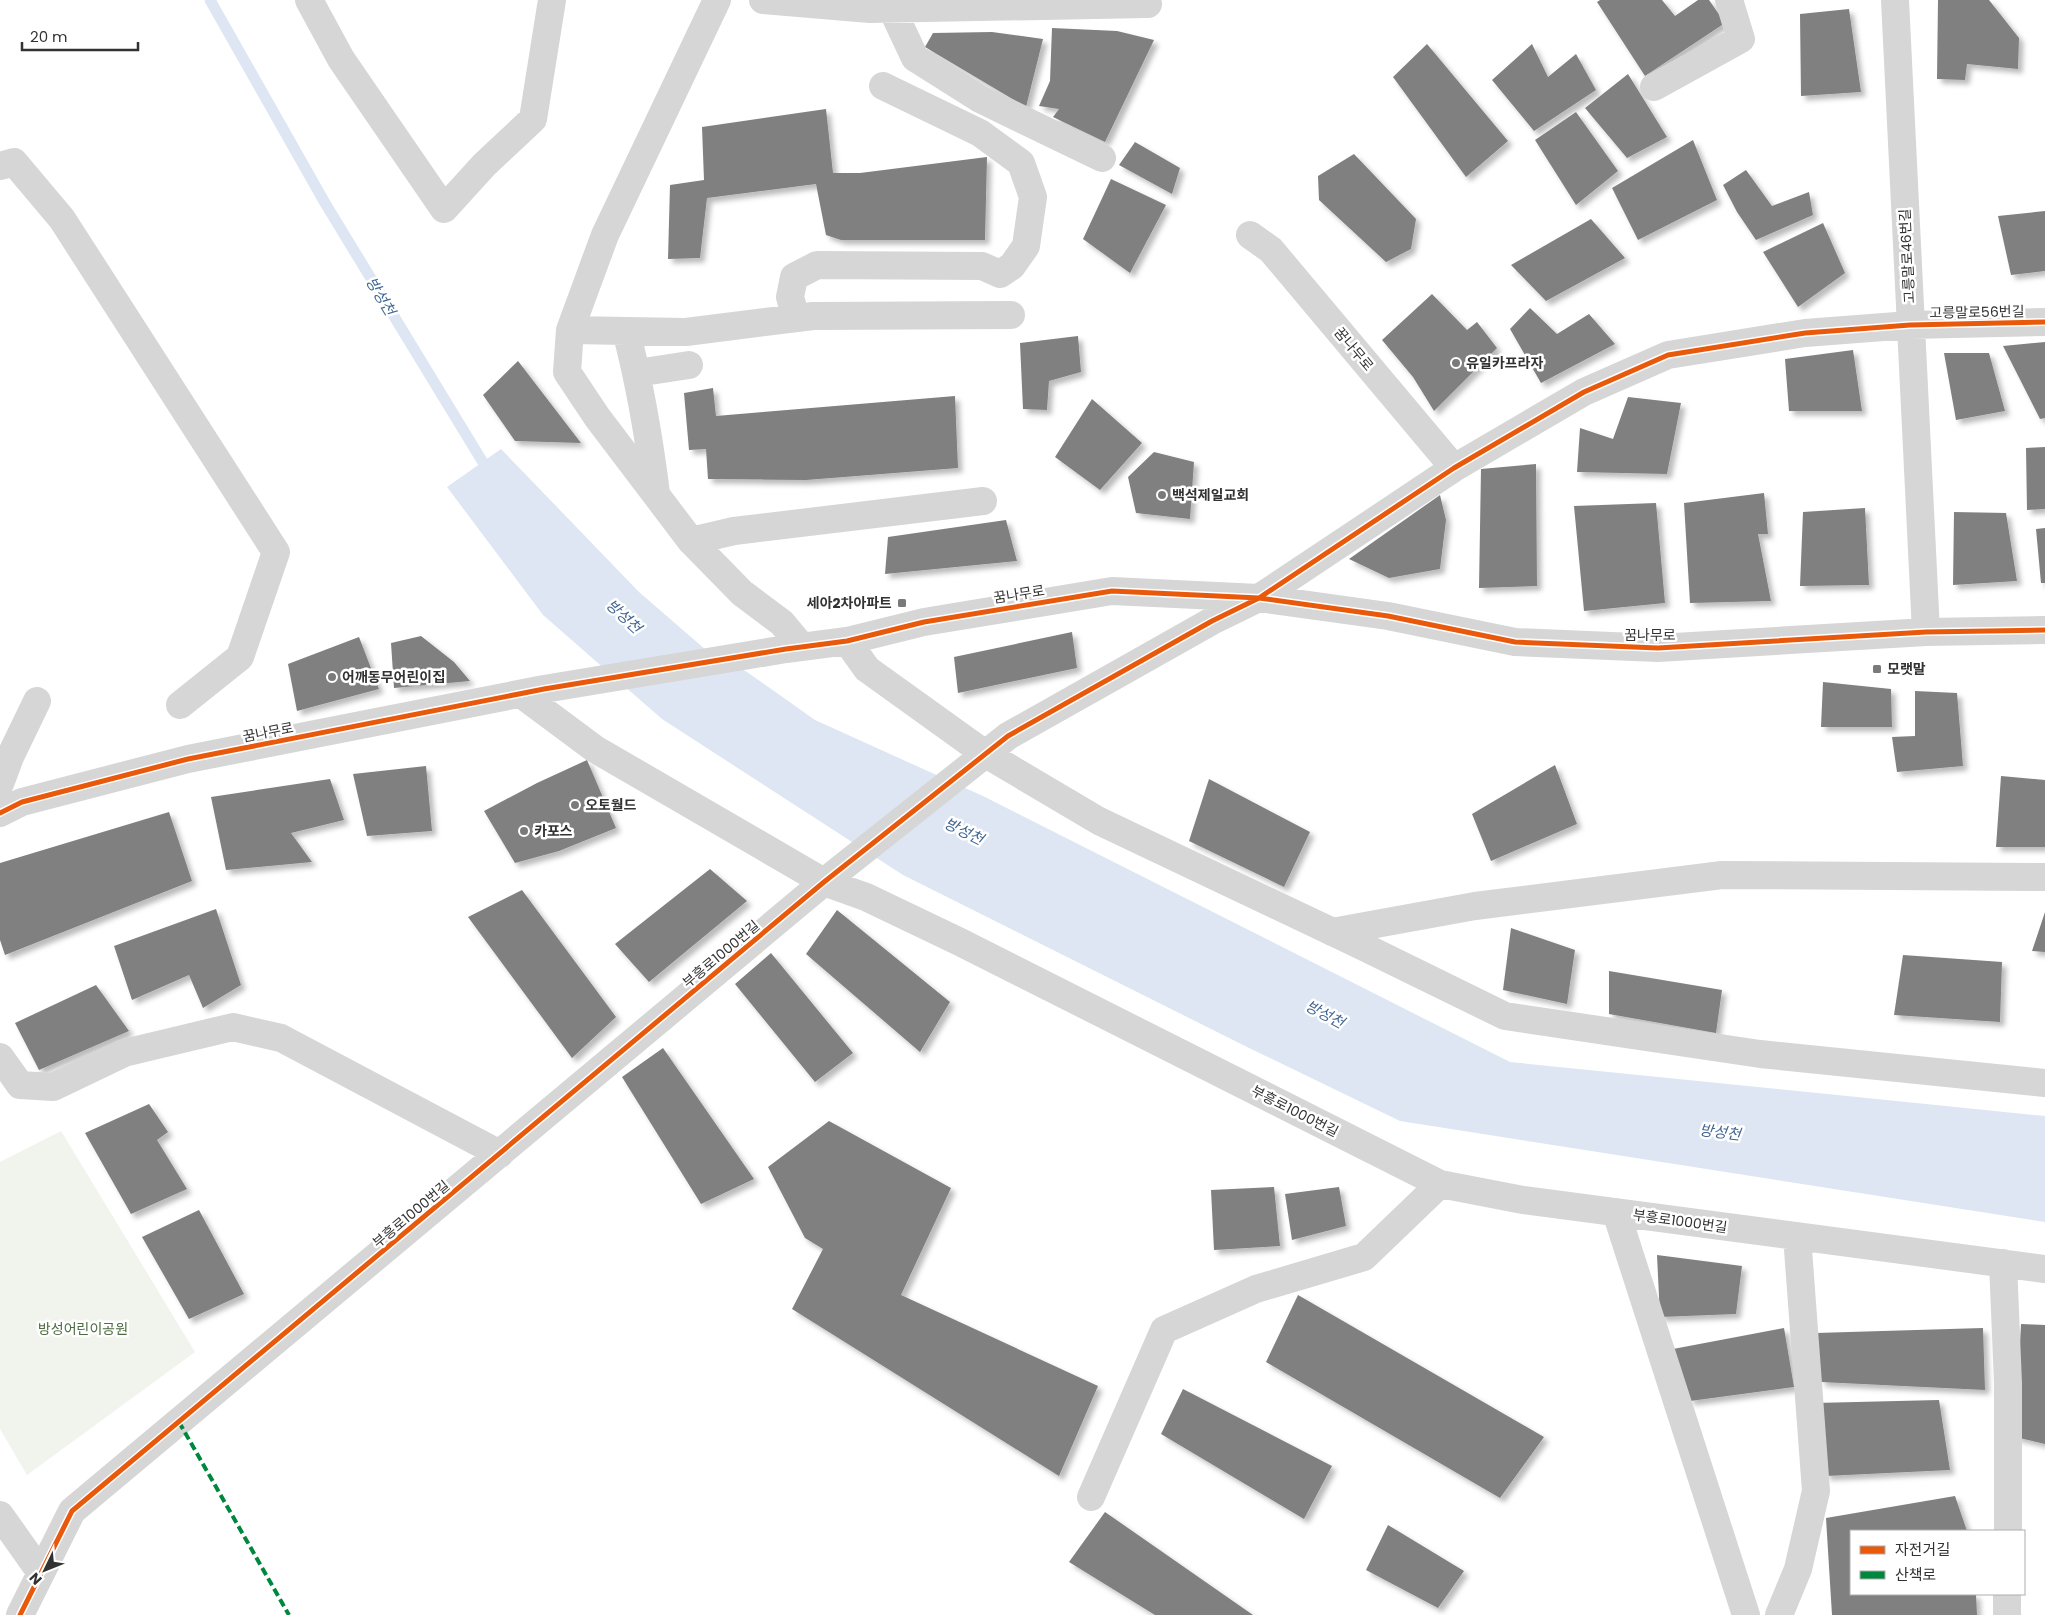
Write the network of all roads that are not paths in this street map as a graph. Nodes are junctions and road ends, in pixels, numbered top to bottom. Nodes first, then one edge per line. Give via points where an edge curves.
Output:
1 (309, 0) edge
2 (552, 0) edge
3 (717, 0) edge
4 (763, 0) edge
5 (1729, 0) edge
6 (1895, 0) edge
7 (949, 4) edge
8 (1148, 4) dead end
9 (892, 9) junction
10 (883, 86) dead end
11 (1654, 87) dead end
12 (1102, 158) dead end
13 (0, 166) edge
14 (1250, 235) dead end
15 (1011, 316) dead end
16 (796, 318) junction
17 (2045, 322) edge
18 (1910, 325) junction
19 (570, 330) junction
20 (626, 330) junction
21 (690, 365) dead end
22 (637, 373) junction
23 (1454, 468) junction
24 (657, 497) junction
25 (983, 501) dead end
26 (692, 540) junction
27 (1259, 598) junction
28 (2045, 630) edge
29 (1926, 632) junction
30 (847, 641) junction
31 (794, 648) junction
32 (533, 692) junction
33 (37, 701) dead end
34 (180, 705) dead end
35 (984, 753) junction
36 (0, 784) edge
37 (0, 813) edge
38 (2045, 877) edge
39 (824, 882) junction
40 (1332, 932) junction
41 (0, 1057) edge
42 (2045, 1083) edge
43 (500, 1154) junction
44 (1440, 1184) junction
45 (1616, 1212) junction
46 (1797, 1236) junction
47 (2003, 1263) junction
48 (2045, 1269) edge
49 (1091, 1497) dead end
50 (0, 1515) edge
51 (2008, 1530) edge
52 (41, 1573) junction
53 (2007, 1595) edge
54 (20, 1615) edge
55 (1746, 1615) edge
56 (1779, 1615) edge
57 (2007, 1615) edge

1 - 2 street via 341,59 444,208 533,120
3 - 19 street via 605,235
4 - 9 street
5 - 11 street via 1741,39
6 - 18 street, 고릉말로46번길
7 - 8 street
7 - 9 street
9 - 12 street via 915,58 980,99
10 - 16 street via 980,133 1021,163 1033,197 1026,246 1012,266 1000,274 982,266 817,265 794,278 790,297
13 - 34 street via 14,162 62,219 276,552 240,656
14 - 23 street, 꿈나무로 via 1271,250
15 - 16 street
16 - 20 street via 686,332
17 - 18 street, 고릉말로56번길
18 - 23 street via 1805,333 1668,355 1584,392
18 - 29 street, 고릉말로46번길
19 - 20 street
19 - 24 street via 567,372
20 - 22 street
21 - 22 street
22 - 24 street
23 - 27 street
24 - 26 street
25 - 26 street
26 - 31 street via 742,593 782,623
27 - 29 street, 꿈나무로 via 1388,616 1515,642 1658,648
27 - 30 street, 꿈나무로 via 1112,590 924,622
27 - 35 street via 1212,621 1008,736
28 - 29 street, 꿈나무로
30 - 31 street, 꿈나무로
30 - 35 street via 867,669
31 - 32 street, 꿈나무로
32 - 37 street, 꿈나무로 via 188,759 22,802
32 - 39 street via 595,748
33 - 36 street
35 - 39 street, 부흥로1000번길
35 - 40 street via 1099,821
38 - 40 street via 1722,875 1475,906
39 - 43 street, 부흥로1000번길
39 - 44 street, 부흥로1000번길 via 866,897 960,942
40 - 42 street via 1505,1016 1760,1054
41 - 43 street via 20,1085 53,1087 124,1053 233,1027 281,1038
43 - 52 street, 부흥로1000번길 via 72,1511
44 - 45 street, 부흥로1000번길 via 1523,1200
44 - 49 street via 1364,1257 1256,1289 1164,1330
45 - 46 street, 부흥로1000번길
45 - 55 street
46 - 47 street, 부흥로1000번길
46 - 56 street via 1816,1491 1798,1569
47 - 48 street, 부흥로1000번길
47 - 51 street via 2008,1383
50 - 52 street
52 - 54 street, 부흥로1000번길
53 - 57 street

